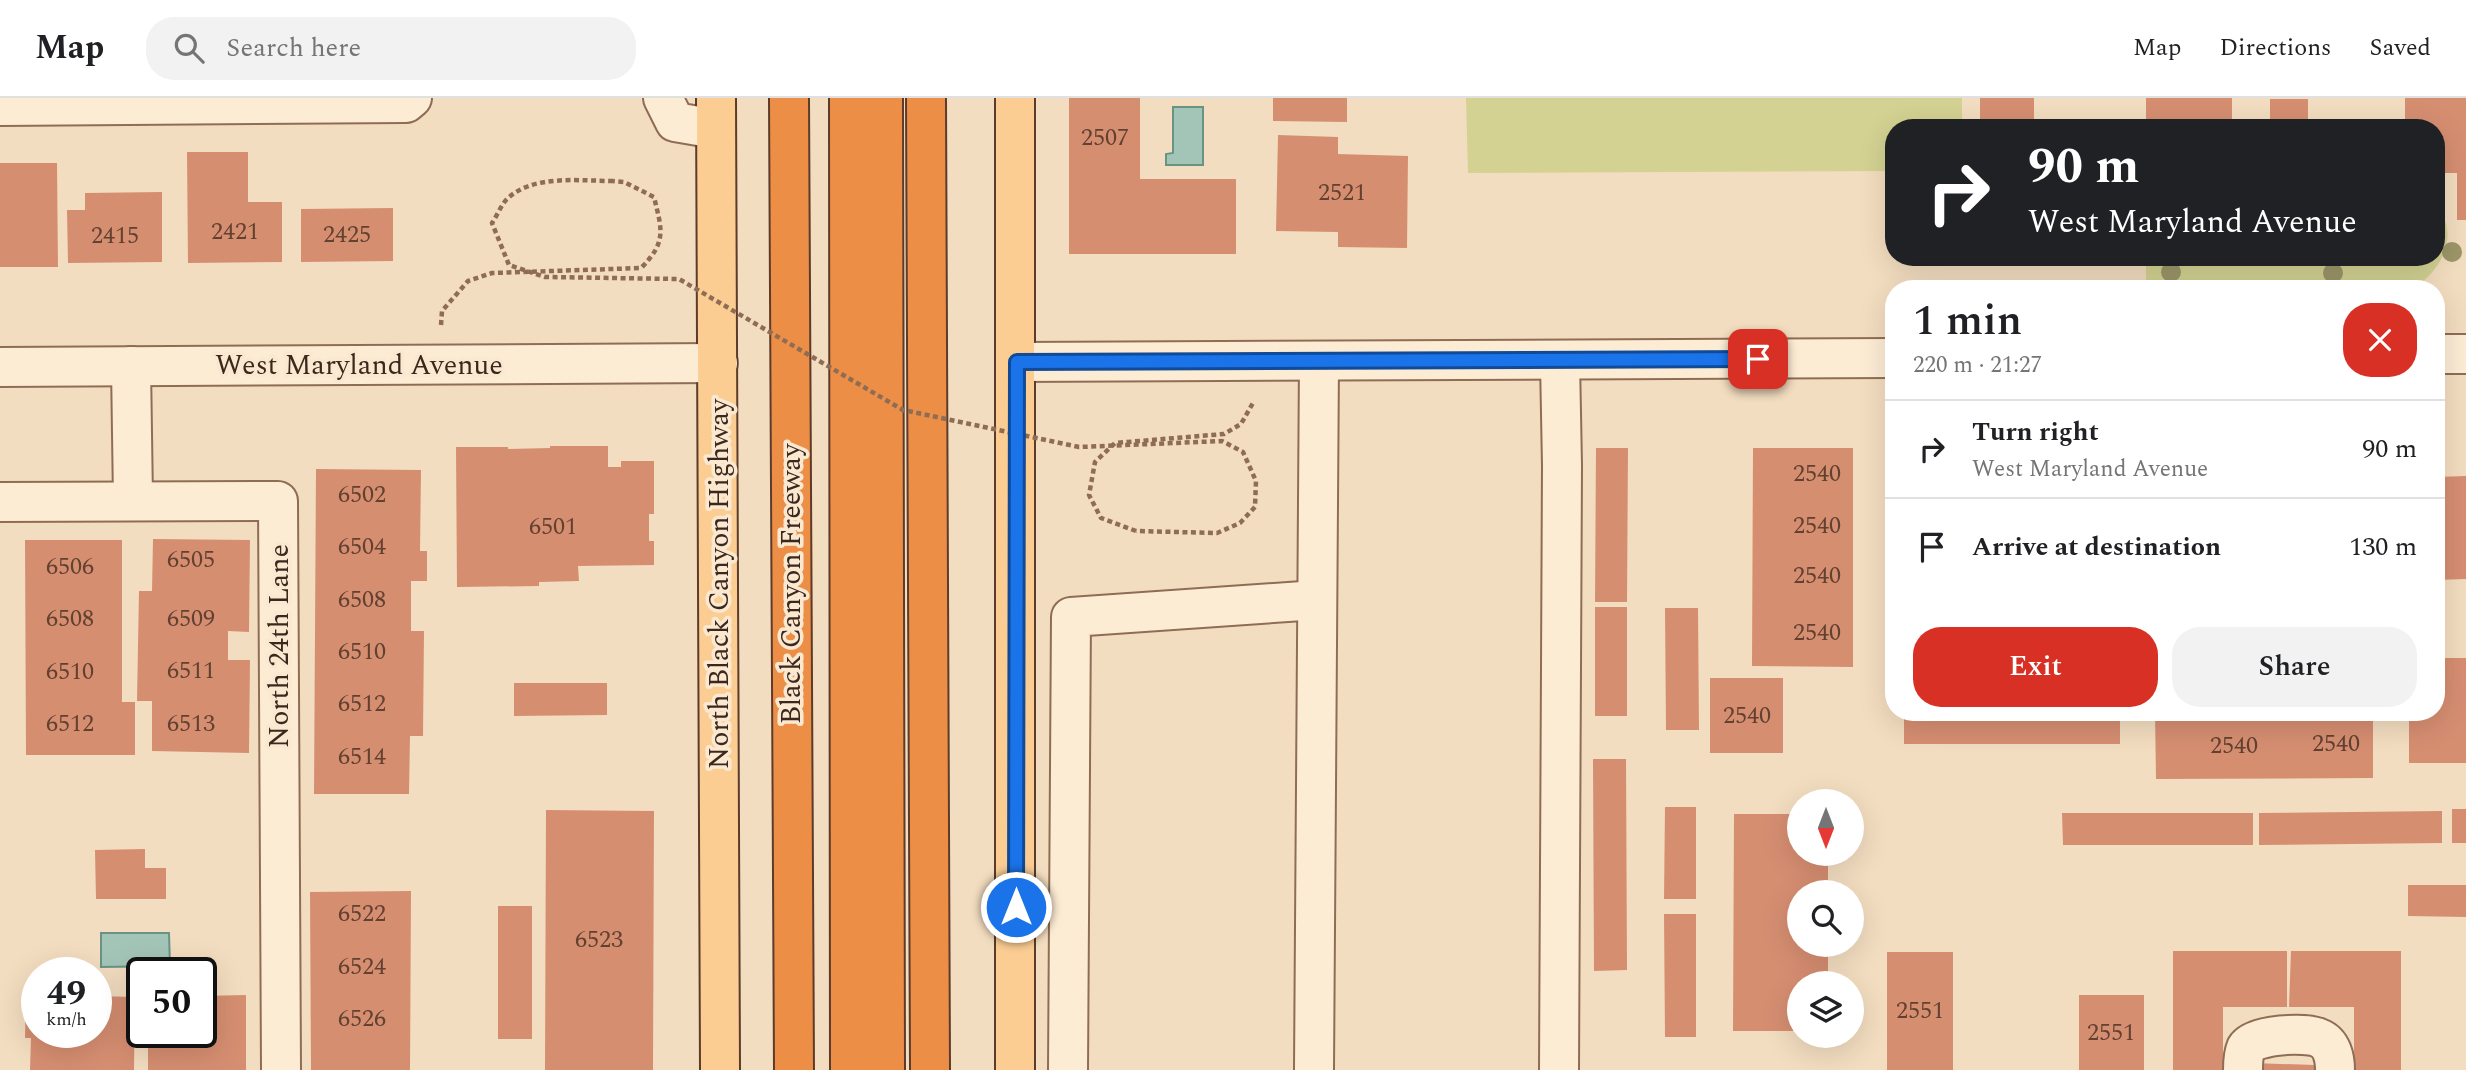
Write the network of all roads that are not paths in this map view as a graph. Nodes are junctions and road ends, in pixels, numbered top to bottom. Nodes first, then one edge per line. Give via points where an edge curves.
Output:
1 (412, 98) edge
2 (663, 98) edge
3 (789, 98) edge
4 (849, 98) edge
5 (883, 98) edge
6 (926, 98) edge
7 (1015, 98) edge
8 (0, 106) edge
9 (716, 114) edge
10 (1885, 358) edge
11 (1319, 361) junction
12 (1559, 361) junction
13 (1017, 362) junction
14 (718, 363) junction
15 (131, 366) junction
16 (0, 367) edge
17 (133, 500) junction
18 (0, 502) edge
19 (1317, 600) junction
20 (281, 1070) edge
21 (720, 1070) edge
22 (794, 1070) edge
23 (850, 1070) edge
24 (885, 1070) edge
25 (930, 1070) edge
26 (1016, 1070) edge
27 (1068, 1070) edge
28 (1314, 1070) edge
29 (1559, 1070) edge
30 (2243, 1070) edge
31 (2335, 1070) edge

1 - 8 street via 406,103
2 - 9 street via 675,122
3 - 22 highway, Black Canyon Freeway
4 - 23 highway
5 - 24 highway
6 - 25 highway
7 - 13 main road
9 - 14 main road, North Black Canyon Highway
10 - 12 street
11 - 12 street
11 - 13 street
11 - 19 street
12 - 29 street
13 - 26 main road
14 - 15 street, West Maryland Avenue
14 - 21 main road, North Black Canyon Highway
15 - 16 street, West Maryland Avenue
15 - 17 street
17 - 18 street
17 - 20 street, North 24th Lane via 278,500
19 - 27 street via 1071,618
19 - 28 street
30 - 31 street via 2246,1048 2266,1036 2318,1037 2334,1056

